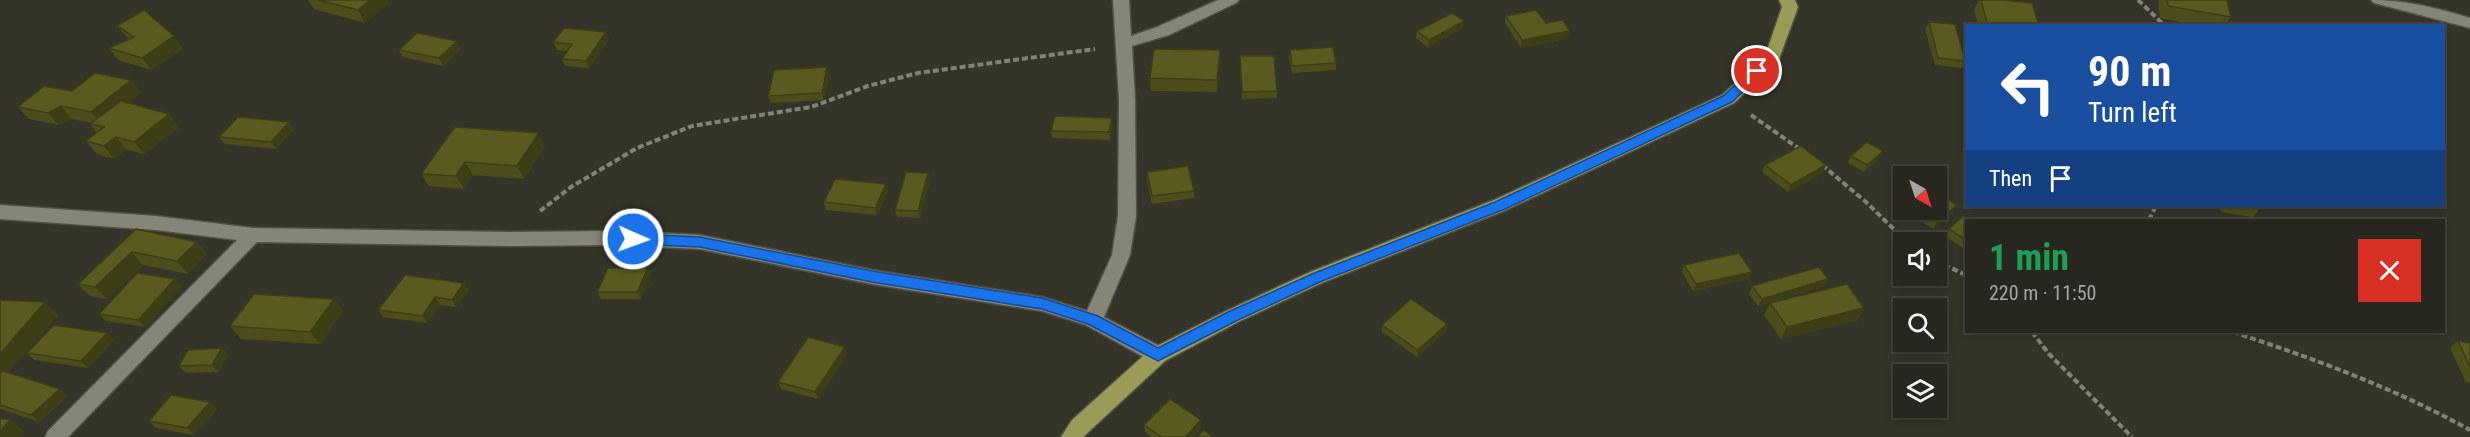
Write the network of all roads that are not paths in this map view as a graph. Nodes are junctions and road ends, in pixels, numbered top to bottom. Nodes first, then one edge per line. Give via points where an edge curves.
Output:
1 (1120, 0) edge
2 (1231, 0) edge
3 (1787, 0) edge
4 (2379, 0) edge
5 (2470, 23) edge
6 (1124, 43) junction
7 (0, 212) edge
8 (253, 235) junction
9 (1093, 320) junction
10 (1158, 356) junction
11 (55, 437) edge
12 (1071, 437) edge

1 - 6 street
2 - 6 street via 1163,31
3 - 10 main road via 1790,7 1772,58 1728,99 1500,205 1317,277
4 - 5 street
6 - 9 street via 1127,216 1121,255
7 - 8 street via 156,223
8 - 9 street via 700,242 872,277 1042,304
8 - 11 street
9 - 10 street
10 - 12 main road

